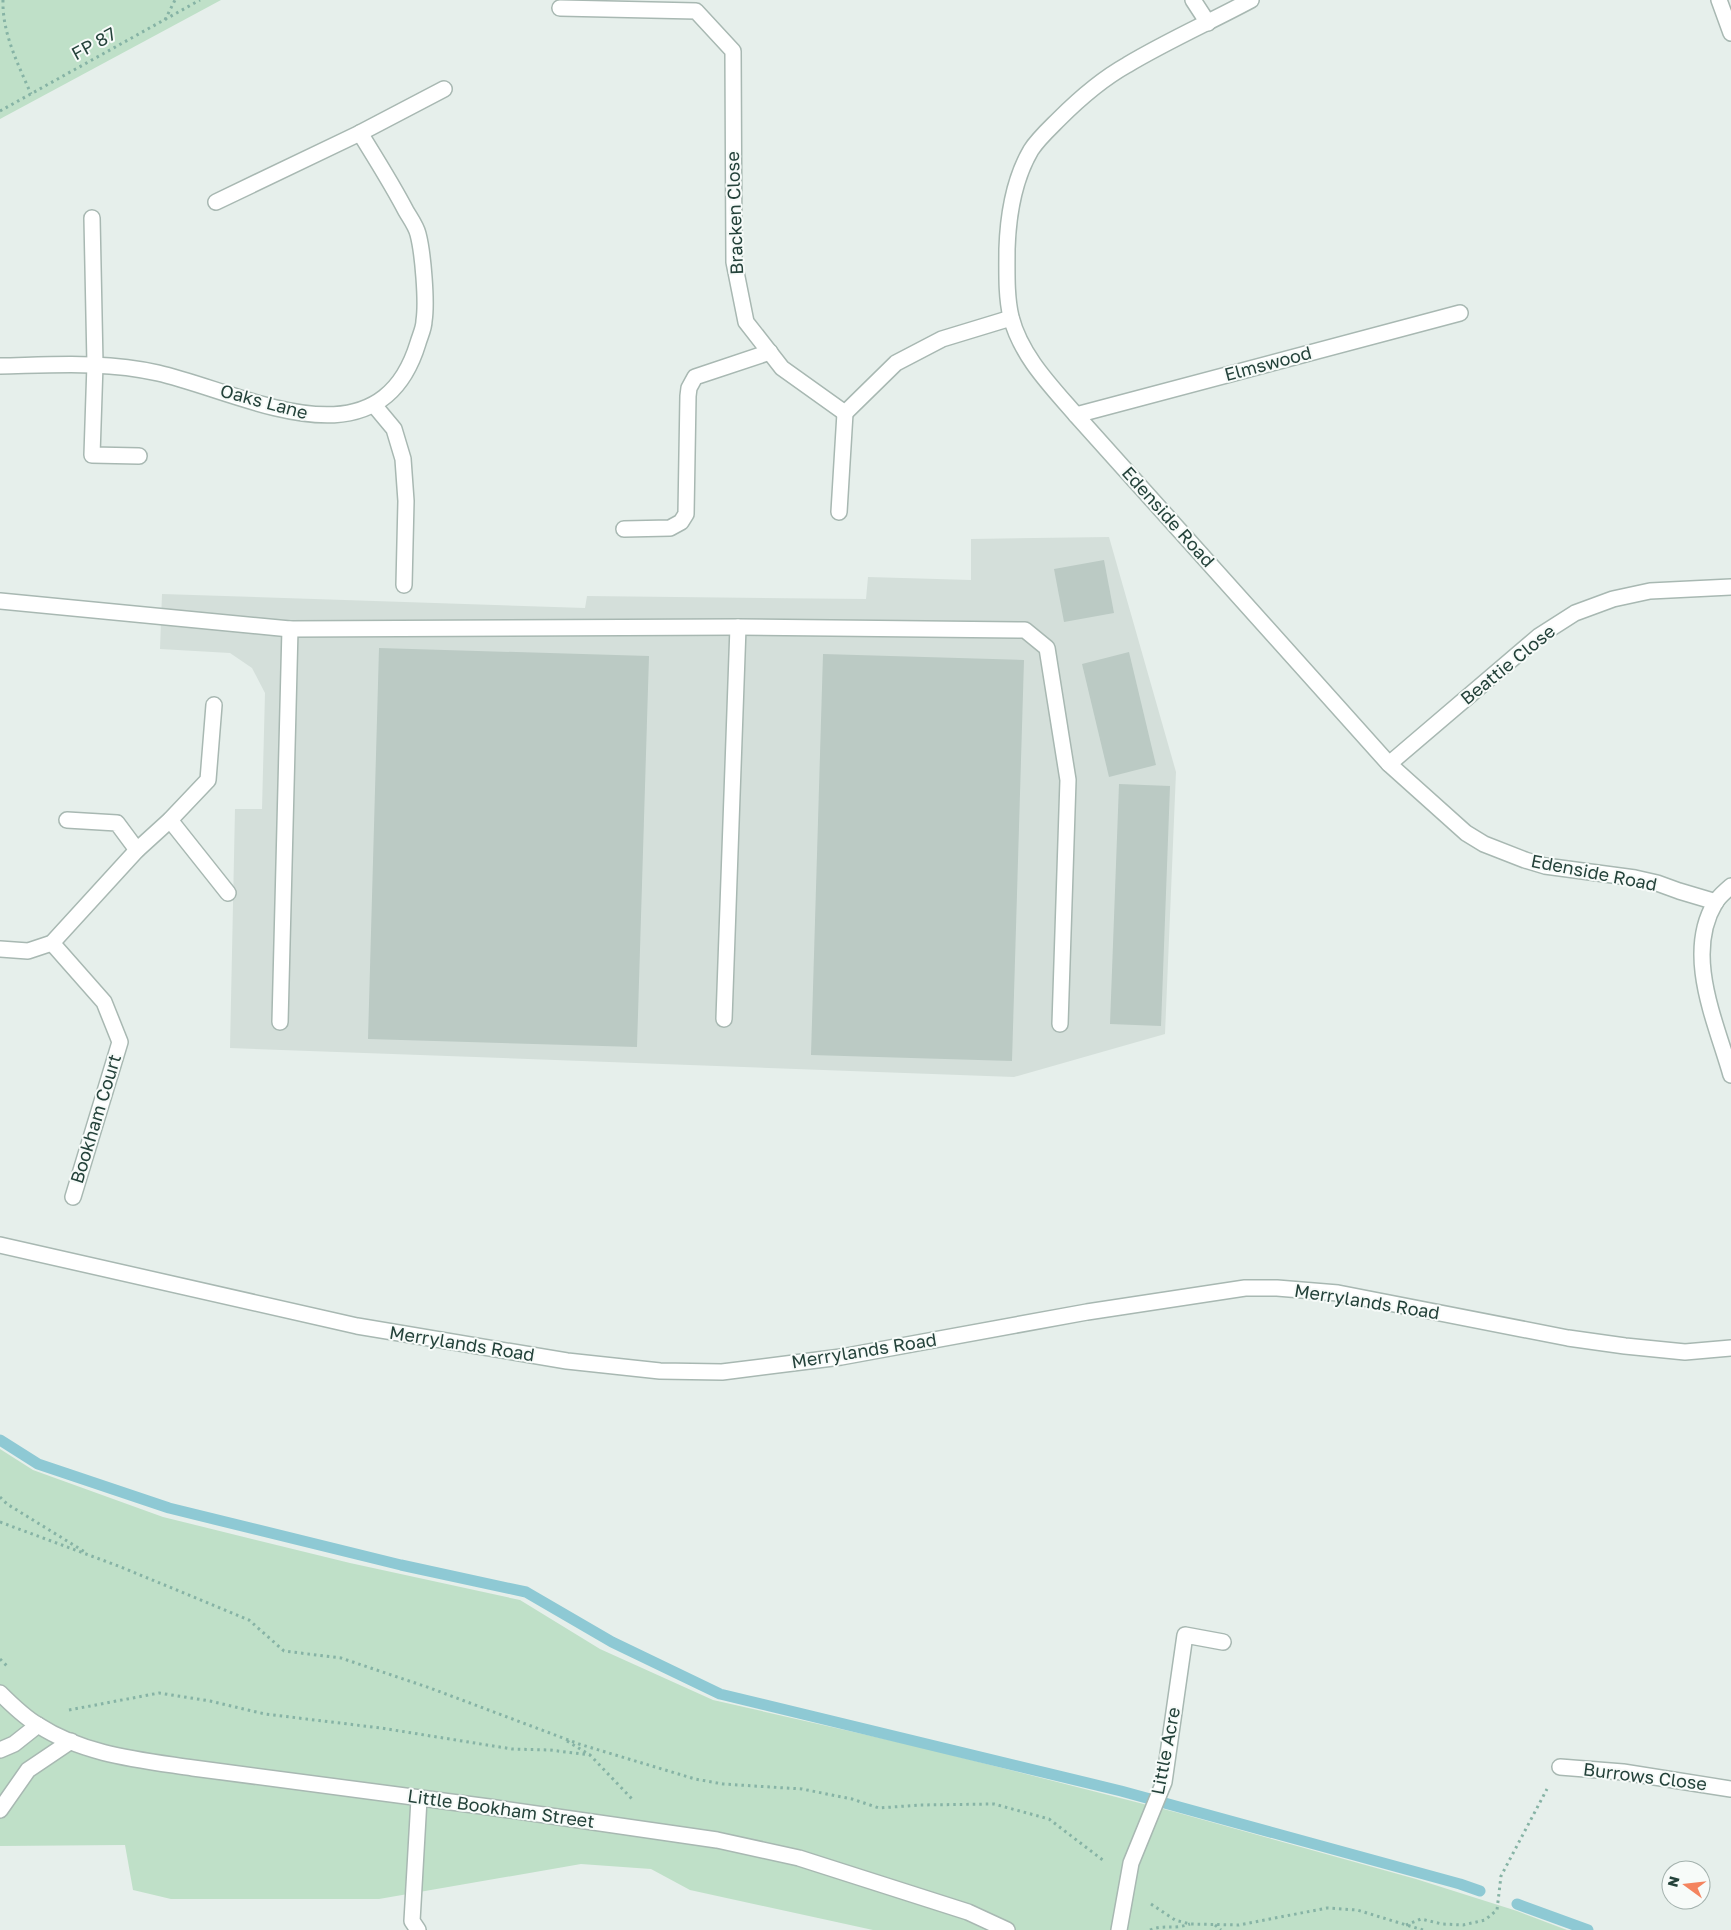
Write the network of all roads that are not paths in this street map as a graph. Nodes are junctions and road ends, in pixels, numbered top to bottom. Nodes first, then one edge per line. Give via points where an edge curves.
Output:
1 (1193, 0) edge
2 (1252, 0) edge
3 (1719, 0) edge
4 (632, 5) edge
5 (560, 8) dead end
6 (1208, 23) junction
7 (1731, 33) edge
8 (444, 90) dead end
9 (360, 133) junction
10 (216, 202) dead end
11 (92, 218) dead end
12 (1460, 313) dead end
13 (1011, 318) junction
14 (770, 352) junction
15 (95, 364) junction
16 (0, 366) edge
17 (374, 405) junction
18 (845, 413) junction
19 (1076, 415) junction
20 (139, 456) dead end
21 (839, 512) dead end
22 (624, 529) dead end
23 (404, 585) dead end
24 (1731, 587) edge
25 (0, 600) edge
26 (738, 627) junction
27 (290, 629) junction
28 (214, 704) dead end
29 (1389, 764) junction
30 (67, 820) dead end
31 (170, 820) junction
32 (137, 850) junction
33 (1731, 886) edge
34 (228, 893) dead end
35 (1716, 902) junction
36 (52, 943) junction
37 (0, 949) edge
38 (724, 1019) dead end
39 (280, 1022) dead end
40 (1060, 1024) dead end
41 (1731, 1075) edge
42 (73, 1197) dead end
43 (0, 1245) edge
44 (1731, 1348) edge
45 (1224, 1642) dead end
46 (0, 1693) edge
47 (38, 1725) junction
48 (71, 1742) junction
49 (0, 1750) edge
50 (1560, 1767) road end
51 (1731, 1789) edge
52 (419, 1798) junction
53 (0, 1810) edge
54 (418, 1930) edge
55 (1007, 1930) edge
56 (1119, 1930) edge

1 - 6 street
2 - 6 street, Edenside Road
3 - 7 street
4 - 5 street, Bracken Close
4 - 14 street, Bracken Close via 696,11 733,51 734,262 746,322
6 - 13 street, Edenside Road via 1126,65 1069,109 1032,149 1013,199 1008,238
8 - 9 street
9 - 10 street
9 - 17 street, Oaks Lane via 395,188 418,233 423,276 424,321 413,360 397,386
11 - 15 street
12 - 19 street, Elmswood
13 - 18 street via 942,339 896,363
13 - 19 street, Edenside Road via 1038,372
14 - 18 street, Bracken Close via 782,368
14 - 22 street via 695,377 688,396 686,514 681,522 670,528
15 - 16 street, Oaks Lane
15 - 17 street, Oaks Lane via 157,373 316,416 348,414
15 - 20 street via 92,455
17 - 23 street via 394,429 403,460 406,501
18 - 21 street
19 - 29 street, Edenside Road
24 - 29 street, Beattie Close via 1650,591 1613,599 1575,613 1539,636
25 - 27 street
26 - 27 street
26 - 38 street
26 - 40 street via 1025,630 1047,648 1068,780
27 - 39 street
28 - 31 street via 208,780
29 - 35 street, Edenside Road via 1466,833 1504,853 1546,866 1657,883
30 - 32 street via 116,823
31 - 32 street
31 - 34 street
32 - 36 street
33 - 35 street
35 - 41 street via 1707,924 1702,967
36 - 37 street via 28,951
36 - 42 street, Bookham Court via 104,1002 120,1042
43 - 44 street, Merrylands Road via 357,1326 567,1361 660,1371 722,1372 841,1357 1087,1312 1245,1288 1338,1293 1625,1346 1685,1352
45 - 56 street, Little Acre via 1185,1635 1164,1782 1132,1863
46 - 47 street, Little Bookham Street
47 - 48 street, Little Bookham Street
47 - 49 street via 14,1744
48 - 52 street, Little Bookham Street via 124,1757
48 - 53 street via 28,1770
50 - 51 street, Burrows Close via 1623,1772
52 - 54 street via 412,1921
52 - 55 street, Little Bookham Street via 718,1840 799,1858 968,1912

